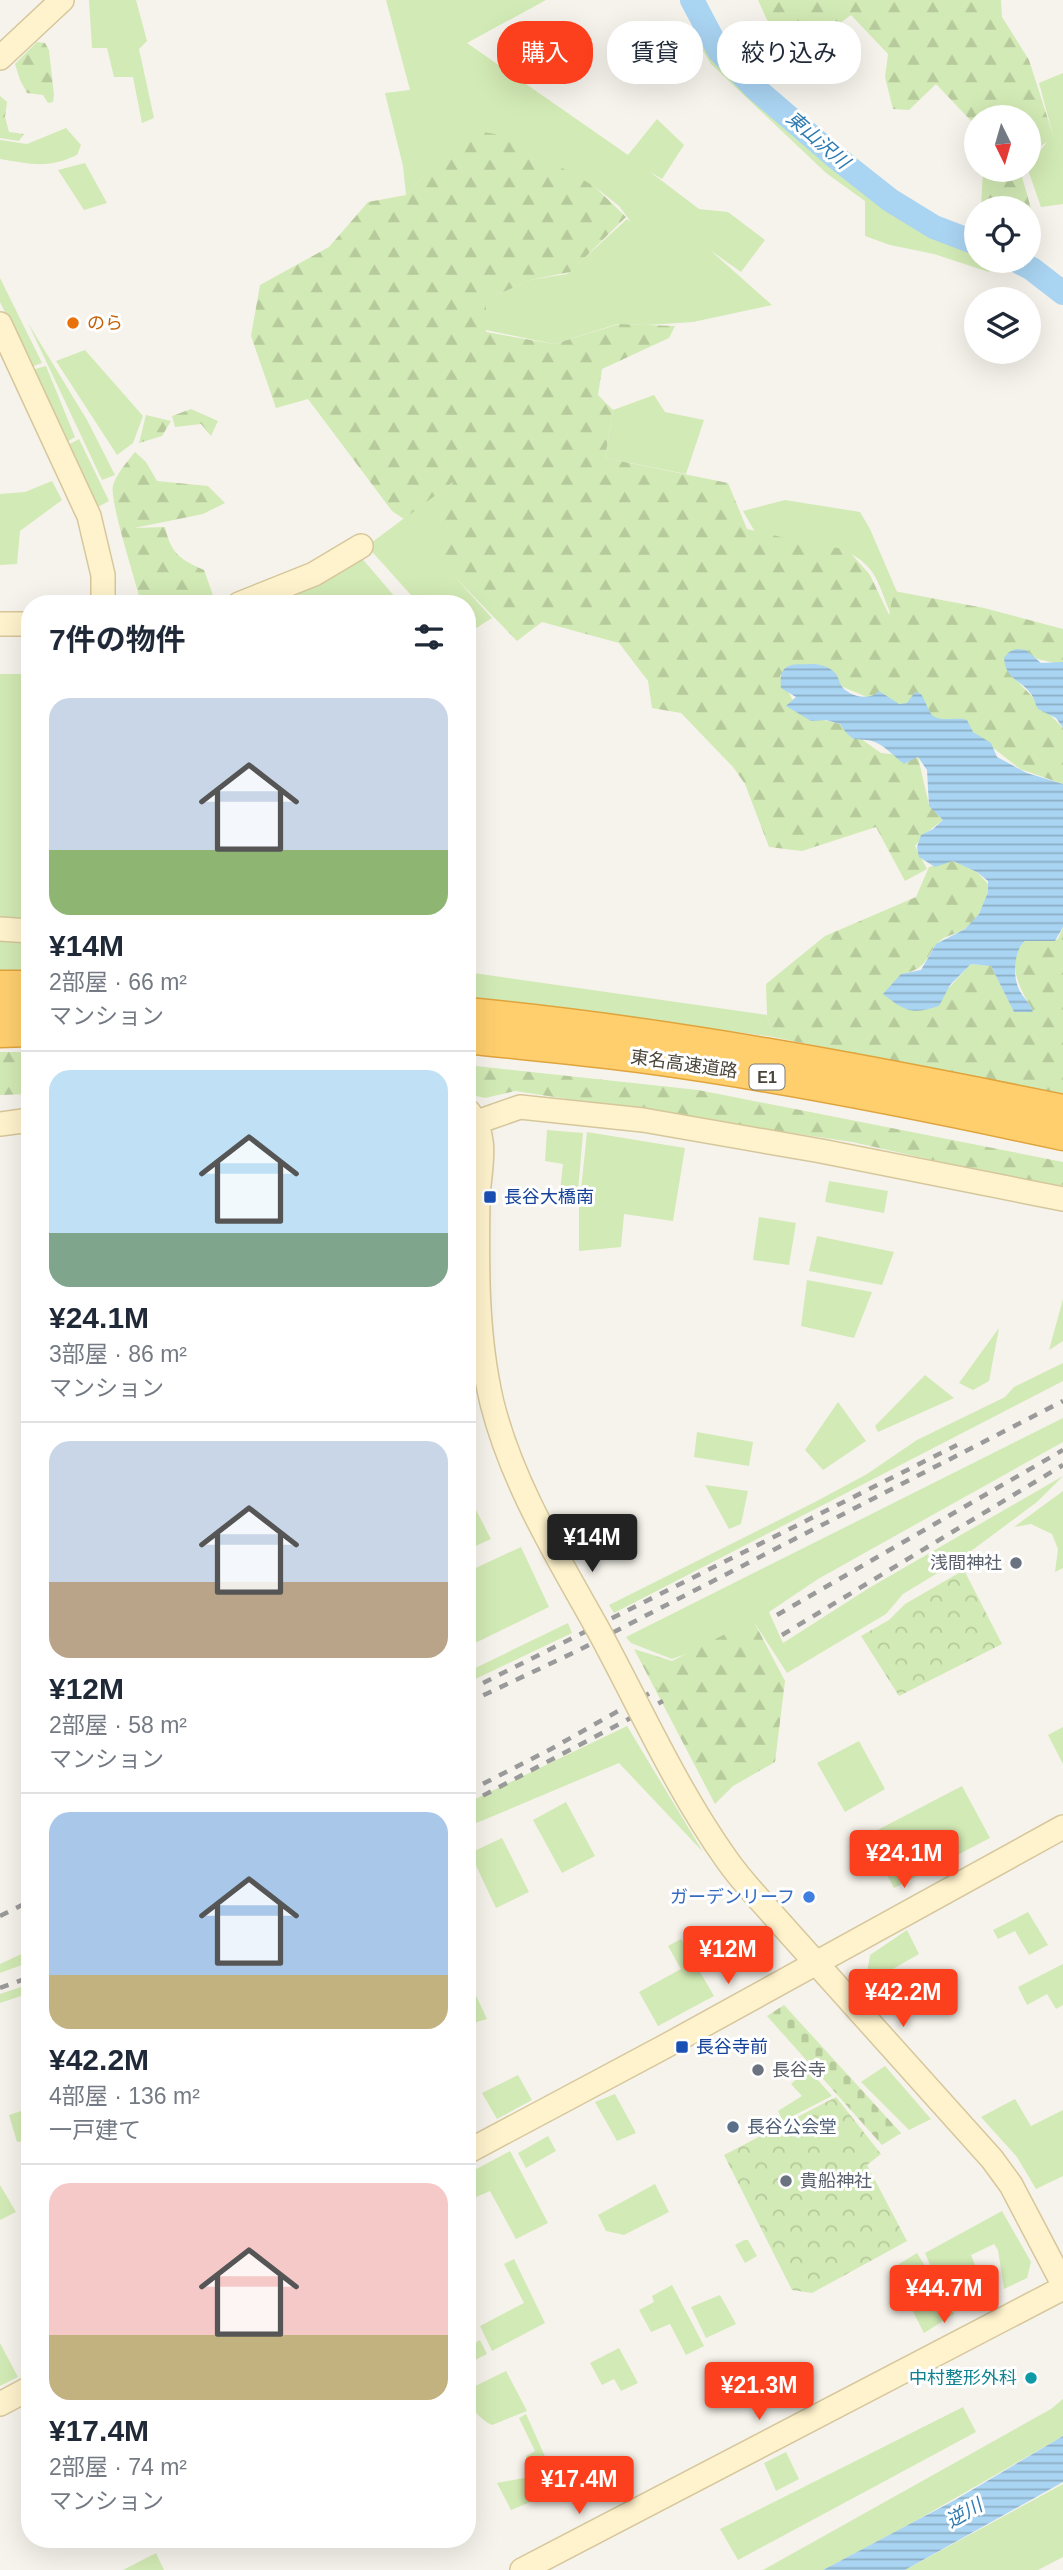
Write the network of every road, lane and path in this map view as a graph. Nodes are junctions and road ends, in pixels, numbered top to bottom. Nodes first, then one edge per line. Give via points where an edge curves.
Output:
1 (62, 0) edge
2 (0, 58) edge
3 (0, 324) edge
4 (361, 546) dead end
5 (103, 595) edge
6 (261, 595) edge
7 (0, 624) edge
8 (21, 624) edge
9 (0, 929) edge
10 (21, 930) edge
11 (0, 986) edge
12 (21, 986) edge
13 (0, 1008) edge
14 (21, 1009) edge
15 (476, 1014) edge
16 (21, 1031) edge
17 (0, 1032) edge
18 (476, 1039) edge
19 (1063, 1110) edge
20 (476, 1116) edge
21 (21, 1120) edge
22 (0, 1124) edge
23 (476, 1125) edge
24 (1063, 1135) edge
25 (1063, 1199) edge
26 (1063, 1827) edge
27 (816, 1963) junction
28 (476, 2147) edge
29 (1063, 2286) edge
30 (21, 2393) edge
31 (0, 2404) edge
32 (522, 2570) edge

1 - 2 street
3 - 5 street via 89,516
4 - 6 street via 313,574
7 - 8 street
9 - 10 street
11 - 12 highway
13 - 14 highway
15 - 19 highway, 東名高速道路 / E1 via 642,1034 904,1077
16 - 17 highway
18 - 24 highway, 東名高速道路 / E1 via 771,1077
20 - 25 street via 520,1107 643,1120
21 - 22 street
23 - 27 street, bridge via 482,1138 478,1300 484,1358 492,1403 521,1490 666,1759 727,1861
26 - 27 street
27 - 28 street
27 - 29 street via 1012,2185
29 - 32 street
30 - 31 street

